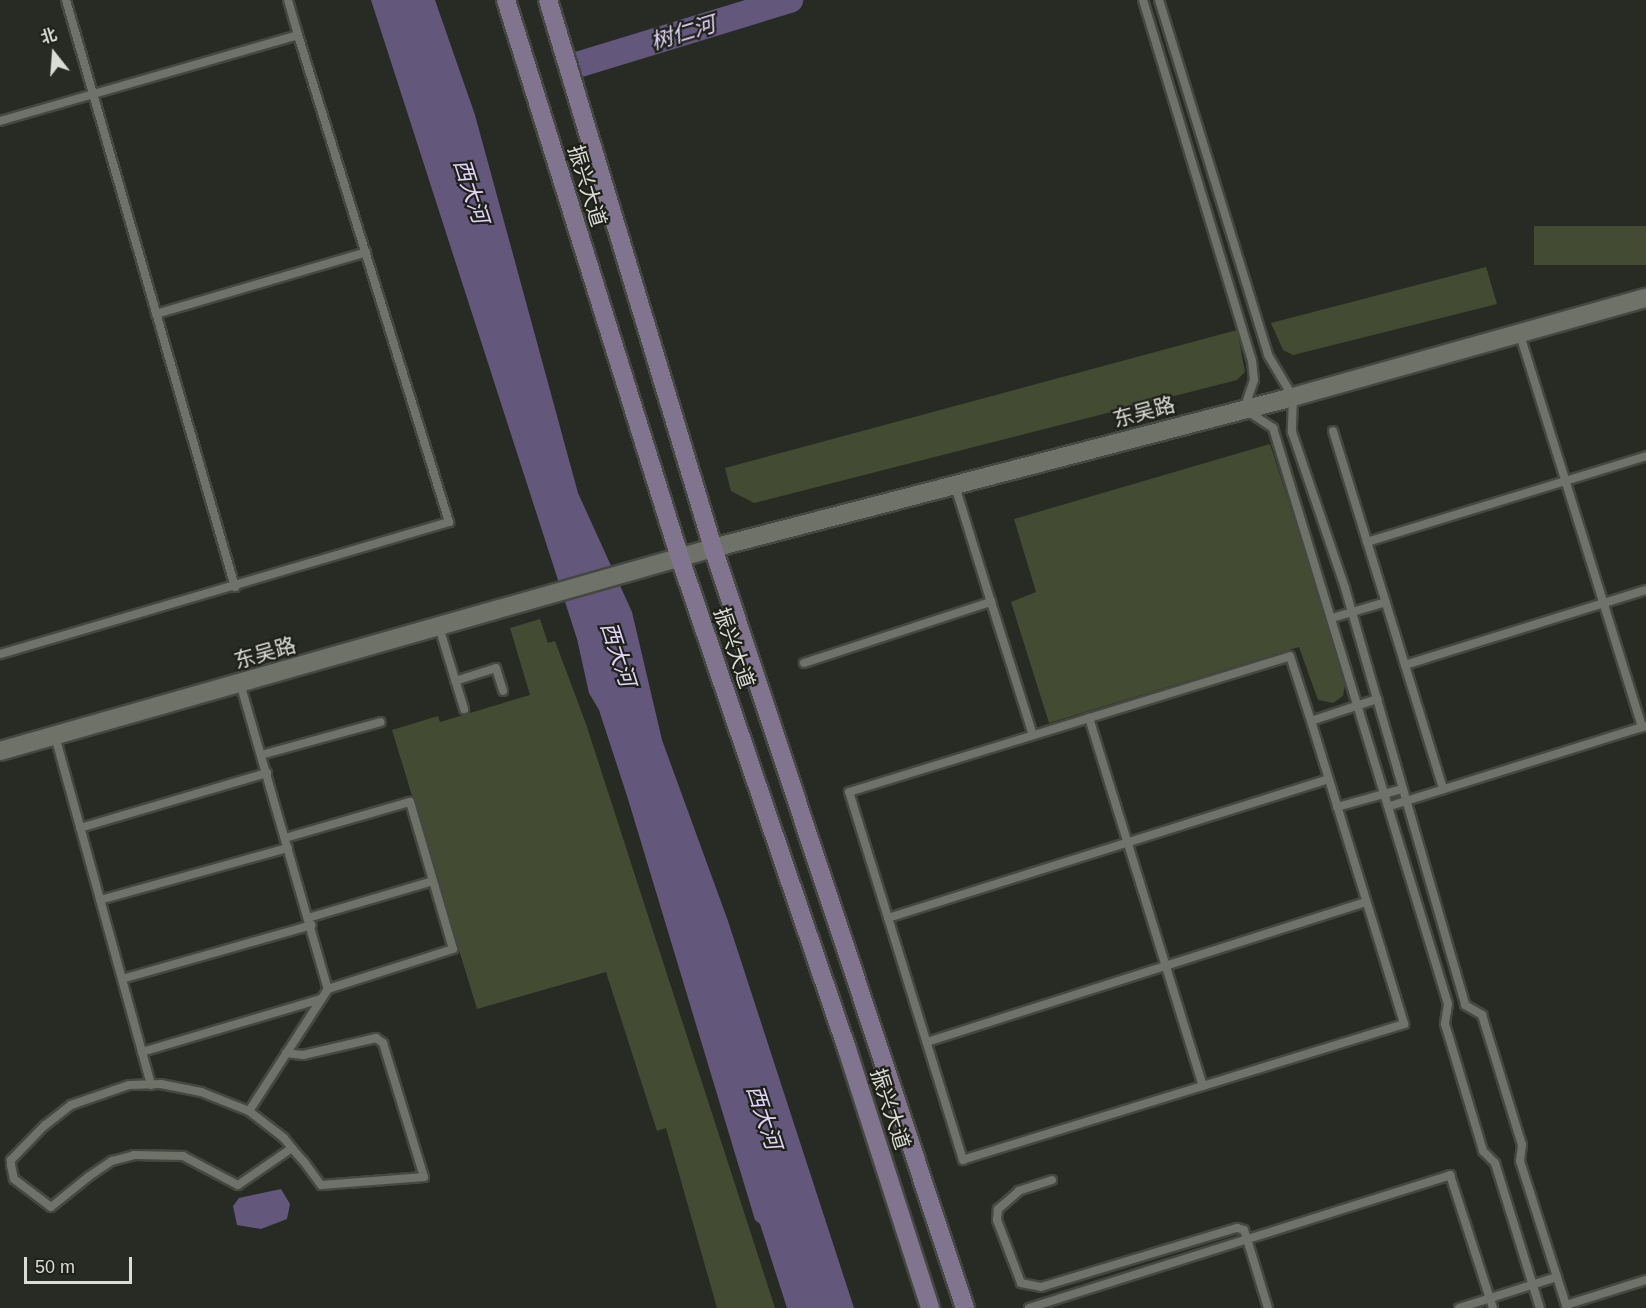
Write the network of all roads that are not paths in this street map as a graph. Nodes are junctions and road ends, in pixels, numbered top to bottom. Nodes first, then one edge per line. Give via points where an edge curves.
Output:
1 (66, 0) edge
2 (288, 0) edge
3 (506, 0) edge
4 (548, 0) edge
5 (1143, 0) edge
6 (1159, 0) edge
7 (298, 35) junction
8 (93, 94) junction
9 (0, 121) edge
10 (366, 252) junction
11 (1646, 298) edge
12 (156, 314) junction
13 (1520, 333) junction
14 (1293, 397) junction
15 (1244, 409) junction
16 (1333, 431) dead end
17 (1646, 456) edge
18 (1566, 481) junction
19 (955, 485) junction
20 (1367, 542) junction
21 (713, 548) junction
22 (680, 558) junction
23 (235, 587) junction
24 (1646, 590) edge
25 (991, 602) junction
26 (1386, 602) junction
27 (1604, 603) junction
28 (1352, 612) junction
29 (1332, 618) junction
30 (439, 627) junction
31 (0, 654) edge
32 (804, 663) dead end
33 (1405, 665) junction
34 (455, 681) junction
35 (240, 683) junction
36 (503, 691) dead end
37 (1377, 699) junction
38 (1359, 704) junction
39 (464, 709) dead end
40 (1089, 718) junction
41 (1311, 721) junction
42 (381, 722) dead end
43 (1644, 726) edge
44 (1033, 735) junction
45 (55, 736) junction
46 (0, 752) edge
47 (261, 755) junction
48 (267, 773) junction
49 (1328, 779) junction
50 (1402, 789) junction
51 (1443, 789) junction
52 (1386, 793) junction
53 (1406, 801) junction
54 (1390, 806) junction
55 (1337, 807) junction
56 (80, 828) junction
57 (285, 838) junction
58 (1127, 842) junction
59 (288, 848) junction
60 (433, 881) junction
61 (100, 900) junction
62 (1366, 902) junction
63 (888, 918) junction
64 (309, 921) junction
65 (1166, 966) junction
66 (122, 979) junction
67 (328, 989) junction
68 (321, 999) junction
69 (927, 1042) junction
70 (142, 1052) junction
71 (286, 1053) junction
72 (151, 1084) junction
73 (1203, 1086) junction
74 (249, 1111) junction
75 (292, 1148) junction
76 (1052, 1180) dead end
77 (1247, 1239) junction
78 (1557, 1277) junction
79 (1646, 1280) edge
80 (1533, 1285) junction
81 (1490, 1299) junction
82 (1567, 1307) edge
83 (930, 1308) edge
84 (965, 1308) edge
85 (1029, 1308) edge
86 (1269, 1308) edge
87 (1460, 1308) edge
88 (1493, 1308) edge
89 (1540, 1308) edge

1 - 8 lane
2 - 7 lane
3 - 22 main road, 振兴大道
4 - 21 main road, 振兴大道
5 - 15 lane via 1252,361 1254,380
6 - 14 lane via 1268,355
7 - 8 lane
7 - 10 lane
8 - 9 lane
8 - 12 lane
10 - 12 lane
10 - 23 lane via 449,522
11 - 13 street, 东吴路
12 - 23 lane
13 - 14 street, 东吴路
13 - 18 lane
14 - 15 street, 东吴路
14 - 28 lane via 1292,432
15 - 19 street, 东吴路
15 - 29 lane via 1273,428
16 - 20 lane
17 - 18 lane
18 - 20 lane
18 - 27 lane
19 - 21 street, 东吴路
19 - 25 lane
20 - 26 lane
21 - 22 street, 东吴路
21 - 84 main road, 振兴大道
22 - 30 street, 东吴路
22 - 83 main road, 振兴大道 via 847,1049
23 - 31 lane
24 - 27 lane
25 - 32 lane
25 - 44 lane
26 - 28 lane
26 - 33 lane
27 - 33 lane
27 - 43 lane
28 - 29 lane
28 - 37 lane
29 - 38 lane
30 - 34 lane
30 - 35 street, 东吴路
33 - 51 lane
34 - 36 lane via 496,668
34 - 39 lane
35 - 45 street, 东吴路
35 - 47 lane
37 - 38 lane
37 - 50 lane
38 - 41 lane
38 - 52 lane
40 - 41 lane via 1290,656
40 - 44 lane
40 - 58 lane
41 - 49 lane
42 - 47 lane
43 - 51 lane
44 - 63 lane via 849,792
45 - 46 street, 东吴路
45 - 56 lane
47 - 48 lane
48 - 56 lane
48 - 57 lane
49 - 55 lane
49 - 58 lane
50 - 52 lane
50 - 53 lane
51 - 53 lane
52 - 54 lane
52 - 55 lane
53 - 54 lane
53 - 78 lane via 1465,1005 1482,1015 1522,1145 1520,1161
54 - 80 lane via 1448,1004 1445,1024 1483,1151 1496,1163
55 - 62 lane
56 - 61 lane
57 - 59 lane
57 - 60 lane via 410,802
58 - 63 lane
58 - 65 lane
59 - 61 lane
59 - 64 lane
60 - 64 lane
60 - 67 lane via 453,949
61 - 66 lane
62 - 65 lane
62 - 73 lane via 1404,1024
63 - 69 lane
64 - 66 lane
64 - 67 lane
65 - 69 lane
65 - 73 lane
66 - 70 lane
67 - 68 lane
68 - 70 lane
68 - 71 lane
69 - 73 lane via 963,1160
70 - 72 lane
71 - 74 lane
71 - 75 lane via 303,1054 376,1038 383,1043 424,1177 321,1185
72 - 74 lane via 201,1092
72 - 75 lane via 129,1085 71,1105 11,1160 14,1179 51,1207 88,1176 112,1161 134,1155 183,1156 238,1185
74 - 75 lane
76 - 77 lane via 1019,1191 998,1209 997,1220 1012,1267 1021,1283 1031,1287 1223,1231 1244,1230
77 - 81 lane via 1450,1175
77 - 85 lane
77 - 86 lane
78 - 80 lane
78 - 82 lane
79 - 82 lane
80 - 81 lane
80 - 89 lane
81 - 87 lane
81 - 88 lane

